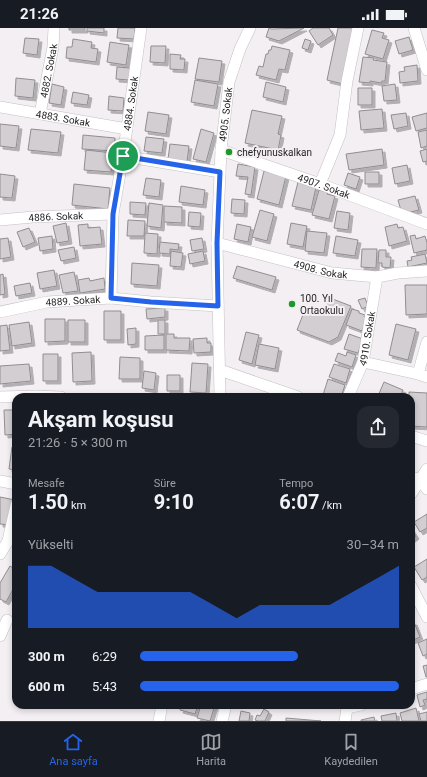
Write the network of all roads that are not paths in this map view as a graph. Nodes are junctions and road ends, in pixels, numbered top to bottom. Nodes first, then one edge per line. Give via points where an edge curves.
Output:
1 (54, 28) edge
2 (142, 28) edge
3 (250, 28) edge
4 (358, 28) edge
5 (414, 28) edge
6 (427, 70) edge
7 (0, 107) edge
8 (40, 114) junction
9 (126, 129) junction
10 (220, 150) junction
11 (123, 156) junction
12 (220, 172) junction
13 (320, 184) junction
14 (113, 214) junction
15 (0, 220) edge
16 (427, 224) edge
17 (217, 243) junction
18 (427, 271) edge
19 (378, 277) junction
20 (111, 298) junction
21 (218, 306) junction
22 (0, 312) edge
23 (427, 342) edge
24 (363, 362) junction
25 (220, 370) junction
26 (423, 376) edge
27 (220, 393) edge
28 (286, 393) edge
29 (350, 393) edge
30 (0, 397) edge
31 (12, 397) edge
32 (415, 437) edge
33 (427, 441) edge
34 (427, 469) edge
35 (416, 478) edge
36 (0, 481) edge
37 (12, 483) edge
38 (427, 489) edge
39 (12, 523) edge
40 (0, 554) edge
41 (415, 594) edge
42 (427, 617) edge
43 (8, 620) edge
44 (0, 636) edge
45 (427, 684) edge
46 (415, 688) edge
47 (161, 709) edge
48 (225, 709) edge
49 (346, 709) edge
50 (159, 721) edge
51 (222, 721) edge
52 (345, 721) edge

1 - 8 street, 4882. Sokak via 53,47
2 - 9 street, 4884. Sokak
3 - 10 street, 4905. Sokak via 228,82
4 - 13 street via 347,81 340,135
5 - 6 street
7 - 8 street, 4883. Sokak
8 - 9 street, 4883. Sokak
9 - 11 street, 4884. Sokak
10 - 12 street, 4905. Sokak
10 - 13 street, 4907. Sokak
11 - 12 street
11 - 14 street, 4884. Sokak
12 - 17 street, 4905. Sokak
13 - 16 street, 4907. Sokak
14 - 15 street, 4886. Sokak via 33,216
14 - 20 street, 4884. Sokak
17 - 19 street, 4908. Sokak via 332,273
17 - 21 street, 4905. Sokak
18 - 19 street, 4908. Sokak
19 - 24 street, 4910. Sokak
20 - 21 street, 4889. Sokak
20 - 22 street, 4889. Sokak via 47,302
21 - 25 street, 4905. Sokak
23 - 26 street
24 - 26 street
24 - 29 street, 4910. Sokak
25 - 27 street, 4905. Sokak
25 - 28 street
30 - 31 street
32 - 33 street
34 - 35 street
35 - 38 street
36 - 37 street
39 - 40 street via 8,541
41 - 42 street
43 - 44 street
45 - 46 street
47 - 50 street
48 - 51 street
49 - 52 street

